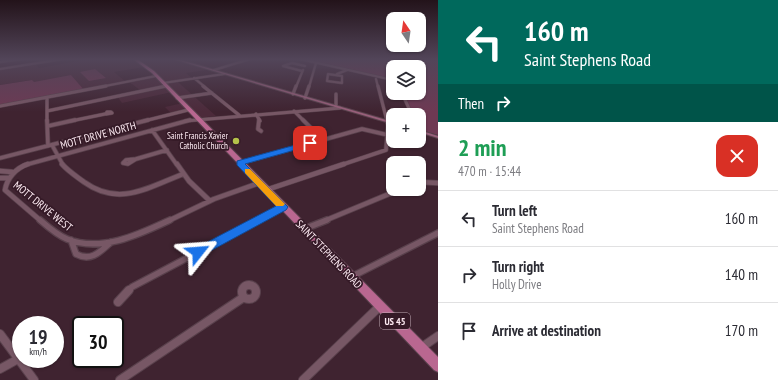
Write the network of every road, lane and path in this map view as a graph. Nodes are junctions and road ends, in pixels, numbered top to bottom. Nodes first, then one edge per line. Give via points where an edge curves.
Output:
1 (156, 76) edge
2 (152, 77) edge
3 (204, 77) edge
4 (233, 77) edge
5 (300, 77) edge
6 (312, 77) edge
7 (328, 77) edge
8 (342, 77) edge
9 (194, 78) junction
10 (376, 79) dead end
11 (164, 85) junction
12 (212, 93) junction
13 (293, 94) junction
14 (336, 94) dead end
15 (47, 97) junction
16 (177, 98) junction
17 (305, 98) junction
18 (0, 106) edge
19 (338, 107) junction
20 (188, 110) junction
21 (48, 111) junction
22 (294, 111) junction
23 (106, 114) dead end
24 (256, 114) junction
25 (239, 115) junction
26 (386, 117) edge
27 (196, 119) junction
28 (386, 121) edge
29 (48, 126) junction
30 (152, 130) junction
31 (313, 130) dead end
32 (261, 131) dead end
33 (426, 133) edge
34 (386, 135) edge
35 (438, 137) edge
36 (50, 145) junction
37 (386, 148) edge
38 (167, 150) junction
39 (55, 156) junction
40 (0, 158) edge
41 (136, 159) dead end
42 (240, 163) junction
43 (0, 172) edge
44 (12, 172) junction
45 (184, 174) junction
46 (0, 178) edge
47 (8, 178) junction
48 (426, 182) edge
49 (259, 183) junction
50 (438, 183) edge
51 (266, 190) junction
52 (386, 195) edge
53 (210, 201) junction
54 (283, 207) junction
55 (304, 229) junction
56 (438, 234) edge
57 (71, 240) junction
58 (112, 242) junction
59 (351, 277) junction
60 (244, 297) dead end
61 (118, 302) dead end
62 (380, 306) junction
63 (0, 334) edge
64 (438, 336) edge
65 (421, 348) junction
66 (12, 351) edge
67 (12, 362) edge
68 (438, 366) edge
69 (25, 368) edge
70 (0, 369) edge
71 (34, 380) edge
72 (121, 380) edge
73 (303, 380) edge

1 - 11 main road, SAINT STEPHENS ROAD / US 45
2 - 15 street
3 - 9 street
4 - 13 main road
5 - 13 street
6 - 17 street
7 - 8 street via 327,81 342,83
9 - 11 street
9 - 12 street
10 - 26 street
11 - 16 main road, SAINT STEPHENS ROAD / US 45
11 - 21 street
12 - 16 street
12 - 25 street
13 - 17 main road
14 - 19 street
15 - 18 street
15 - 21 street
16 - 20 main road, SAINT STEPHENS ROAD / US 45
17 - 19 main road
19 - 22 street, MOTT DRIVE NORTH
19 - 28 main road
20 - 27 main road, SAINT STEPHENS ROAD / US 45
20 - 36 street
21 - 29 street
22 - 24 street, MOTT DRIVE NORTH
22 - 31 street
23 - 29 street
24 - 25 street, MOTT DRIVE NORTH
24 - 32 street
25 - 27 street, MOTT DRIVE NORTH
27 - 30 street, MOTT DRIVE NORTH
27 - 42 main road, SAINT STEPHENS ROAD / US 45
29 - 36 street
30 - 38 street
30 - 39 street, MOTT DRIVE NORTH
33 - 35 main road
34 - 42 street via 362,129
36 - 39 street
36 - 40 street
37 - 51 street via 383,152
38 - 41 street
38 - 45 street
39 - 44 street, MOTT DRIVE NORTH via 25,165
39 - 45 street via 70,173 98,192 112,194 131,193
42 - 49 main road, SAINT STEPHENS ROAD / US 45
43 - 44 street, MOTT DRIVE WEST
44 - 47 street
45 - 53 street
46 - 47 street, MOTT DRIVE WEST
47 - 57 street, MOTT DRIVE WEST via 5,190 53,230
48 - 50 street
49 - 51 main road, SAINT STEPHENS ROAD / US 45
49 - 53 street, MOTT DRIVE WEST
51 - 54 main road, SAINT STEPHENS ROAD / US 45
52 - 55 street
53 - 58 street, MOTT DRIVE WEST via 122,240
54 - 55 main road, SAINT STEPHENS ROAD / US 45
54 - 61 street via 132,287
55 - 59 main road, SAINT STEPHENS ROAD / US 45
56 - 59 street
57 - 58 street, MOTT DRIVE WEST via 88,244
57 - 58 street via 76,254 85,258 92,257
59 - 62 main road, SAINT STEPHENS ROAD / US 45
60 - 72 street
62 - 65 main road, SAINT STEPHENS ROAD / US 45
62 - 73 street
63 - 66 street
64 - 65 street
65 - 68 main road, SAINT STEPHENS ROAD / US 45
67 - 70 street
69 - 71 street

